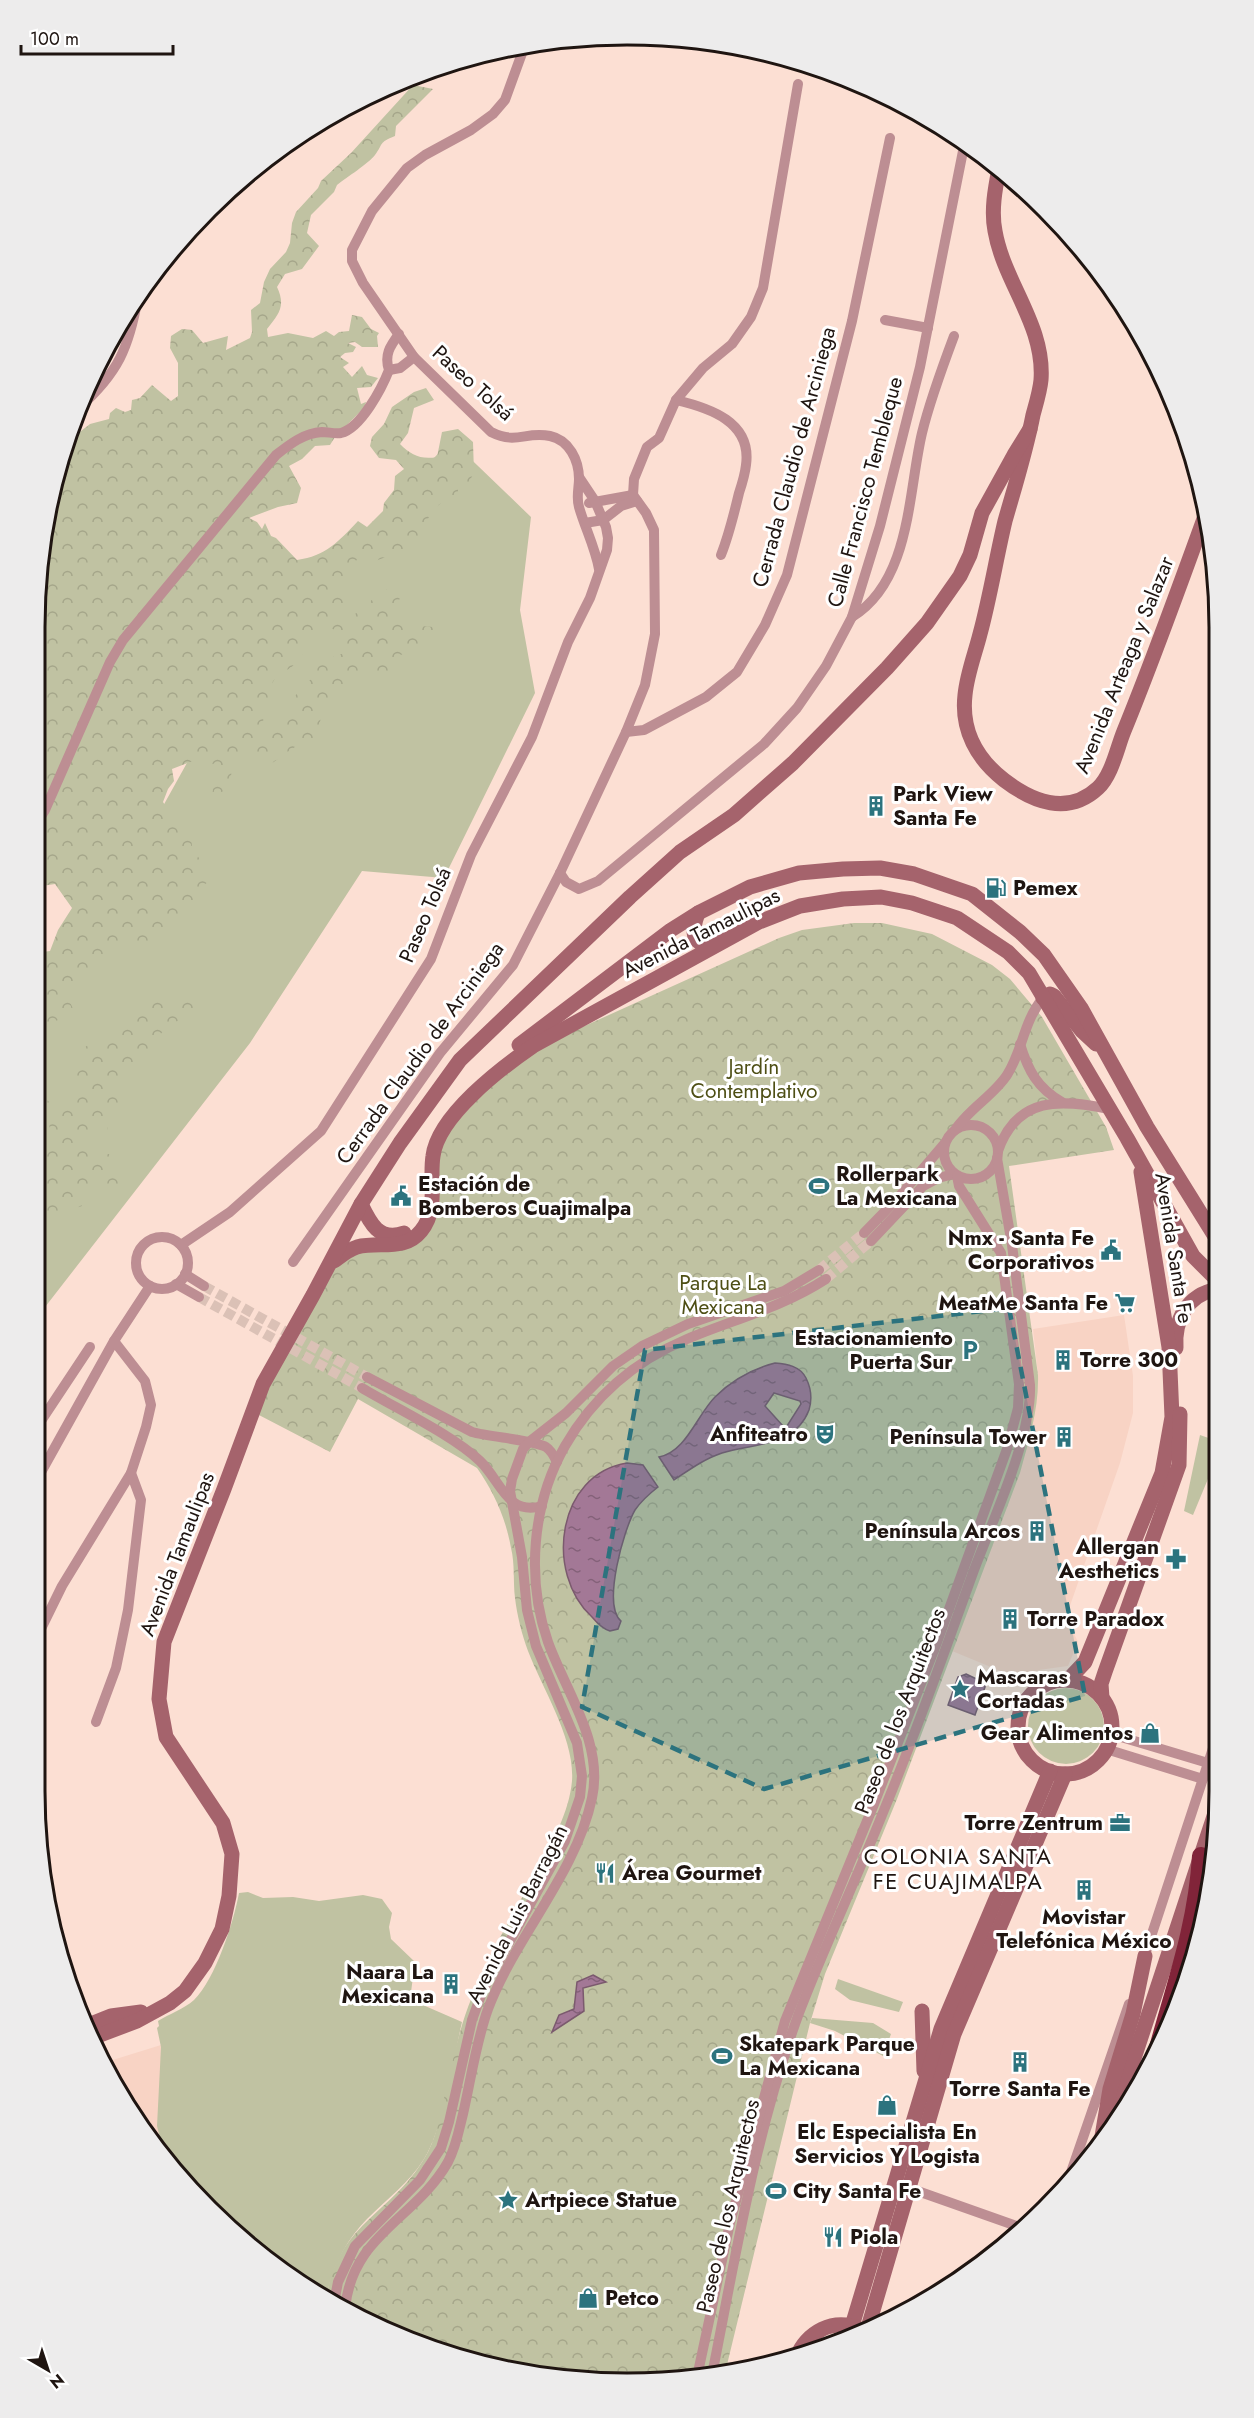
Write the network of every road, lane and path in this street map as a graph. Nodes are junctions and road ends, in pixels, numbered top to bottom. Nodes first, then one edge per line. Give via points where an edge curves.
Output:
1 (521, 55) edge
2 (798, 84) dead end
3 (890, 138) dead end
4 (963, 152) edge
5 (997, 178) edge
6 (885, 320) dead end
7 (132, 321) edge
8 (928, 328) junction
9 (399, 334) junction
10 (954, 336) dead end
11 (414, 357) junction
12 (389, 370) junction
13 (94, 393) edge
14 (676, 400) junction
15 (1030, 429) junction
16 (579, 477) junction
17 (635, 498) junction
18 (595, 501) junction
19 (579, 506) junction
20 (982, 513) junction
21 (603, 520) junction
22 (1006, 521) junction
23 (585, 523) junction
24 (1200, 528) edge
25 (721, 555) dead end
26 (599, 569) junction
27 (852, 617) junction
28 (626, 732) junction
29 (45, 810) edge
30 (560, 873) junction
31 (698, 913) junction
32 (1006, 921) junction
33 (759, 922) junction
34 (965, 922) junction
35 (618, 970) junction
36 (1043, 998) junction
37 (618, 1000) junction
38 (1020, 1043) junction
39 (1106, 1051) junction
40 (1062, 1102) junction
41 (1109, 1109) junction
42 (955, 1130) junction
43 (945, 1143) junction
44 (998, 1154) junction
45 (1139, 1160) junction
46 (955, 1175) junction
47 (361, 1204) junction
48 (1209, 1227) edge
49 (181, 1245) junction
50 (293, 1262) dead end
51 (329, 1265) junction
52 (1209, 1272) edge
53 (185, 1274) junction
54 (176, 1284) junction
55 (150, 1286) junction
56 (204, 1286) tunnel mouth
57 (1209, 1292) edge
58 (199, 1297) tunnel mouth
59 (114, 1341) junction
60 (90, 1347) dead end
61 (367, 1377) tunnel mouth
62 (362, 1388) tunnel mouth
63 (45, 1415) edge
64 (529, 1442) junction
65 (45, 1459) edge
66 (557, 1462) junction
67 (131, 1473) junction
68 (510, 1501) junction
69 (542, 1506) junction
70 (969, 1570) junction
71 (45, 1621) edge
72 (1068, 1680) junction
73 (1102, 1698) junction
74 (96, 1722) dead end
75 (1112, 1734) junction
76 (1106, 1749) junction
77 (1209, 1760) edge
78 (1208, 1763) junction
79 (1050, 1771) junction
80 (1065, 1774) junction
81 (1203, 1779) junction
82 (582, 1784) junction
83 (593, 1786) junction
84 (874, 1804) junction
85 (885, 1809) junction
86 (1207, 1837) edge
87 (1201, 1856) junction
88 (1188, 1945) edge
89 (1145, 1956) junction
90 (795, 2010) junction
91 (153, 2011) junction
92 (922, 2011) dead end
93 (93, 2022) edge
94 (99, 2035) edge
95 (925, 2084) junction
96 (1121, 2098) edge
97 (1104, 2124) edge
98 (436, 2157) junction
99 (448, 2162) junction
100 (1072, 2166) edge
101 (909, 2188) junction
102 (1015, 2225) edge
103 (336, 2295) edge
104 (347, 2301) edge
105 (864, 2322) edge
106 (865, 2322) edge
107 (853, 2328) edge
108 (804, 2345) edge
109 (714, 2366) edge
110 (699, 2368) edge

1 - 9 street, Paseo Tolsá via 505,100 493,114 407,168 372,211 352,250 352,261 363,283
2 - 14 street via 763,288 751,317 732,344 703,368
3 - 28 street, Cerrada Claudio de Arciniega via 852,321 787,575 765,625 737,672 706,698 644,730
4 - 8 street, Calle Francisco Tembleque
5 - 15 street, Avenida Arteaga y Salazar via 994,230 1035,329 1041,362 1041,383
6 - 8 street
7 - 13 street via 125,351
8 - 27 street, Calle Francisco Tembleque via 880,526
9 - 11 street, Paseo Tolsá
9 - 12 street via 388,348
10 - 27 street via 922,434 911,507 892,567 876,596
11 - 12 street via 400,368
11 - 16 street, Paseo Tolsá via 491,432 510,439 552,436 569,446
12 - 29 street via 381,391 353,426 341,433 305,436 276,455 123,640
14 - 17 street via 659,438 647,447 634,479
14 - 25 street via 711,409 735,428 744,441 747,464
15 - 20 street, Avenida Tamaulipas
15 - 22 street, Avenida Arteaga y Salazar
16 - 18 street, Paseo Tolsá
16 - 19 street, Paseo Tolsá
17 - 18 street
17 - 21 street
17 - 28 street via 654,530 655,634 645,685
18 - 19 street
18 - 21 street, Paseo Tolsá
19 - 23 street, Paseo Tolsá
20 - 22 street
20 - 47 street, Avenida Tamaulipas via 960,576 927,623 887,668 793,763 734,815 680,852 460,1060
21 - 23 street
21 - 26 street, Paseo Tolsá via 608,538
22 - 24 street, Avenida Arteaga y Salazar via 965,694 965,718 971,743 992,770 1041,802 1069,805 1100,787 1107,774
23 - 26 street, Paseo Tolsá
26 - 49 street, Paseo Tolsá via 532,737 471,855 431,958 321,1131 230,1212
27 - 30 street, Calle Francisco Tembleque via 826,666 797,708 764,744 589,886 579,890 572,887
28 - 30 street, Cerrada Claudio de Arciniega
30 - 50 street, Cerrada Claudio de Arciniega via 513,965 440,1053
31 - 32 street, Avenida Tamaulipas via 750,887 799,873 880,868 914,874 972,894
31 - 33 street via 692,928 702,944 752,921
31 - 35 street, Avenida Tamaulipas
32 - 34 street via 994,932
32 - 39 street, Avenida Tamaulipas via 1044,955
33 - 34 street, Avenida Tamaulipas via 800,906 881,897 912,903
33 - 37 street, Avenida Tamaulipas
34 - 36 street, Avenida Tamaulipas via 1014,958 1029,973
35 - 37 street via 611,990
35 - 47 street, Avenida Tamaulipas via 493,1065 438,1123 423,1155 422,1206 413,1227 397,1236 387,1236 372,1225
36 - 38 street via 1028,1020
36 - 39 street via 1050,994 1058,999 1087,1036
36 - 41 street, Avenida Tamaulipas
37 - 51 street, Avenida Tamaulipas via 533,1046 498,1070 444,1127 433,1156 432,1208 419,1233 398,1245 356,1248
38 - 40 street via 1036,1082
38 - 42 street via 1006,1076
39 - 48 street, Avenida Tamaulipas
40 - 41 street
40 - 44 street via 1034,1108 1014,1120
41 - 45 street, Avenida Tamaulipas
42 - 43 street
42 - 44 street via 968,1125 982,1128 993,1137
43 - 46 street via 944,1160
43 - 46 street via 867,1237 930,1181
44 - 46 street via 994,1166 982,1177 974,1180
44 - 70 street, Paseo de los Arquitectos via 1031,1396 1013,1467
45 - 52 street, Avenida Tamaulipas via 1193,1256
45 - 72 street, Avenida Santa Fe via 1169,1347 1172,1417 1162,1473 1085,1662
46 - 70 street, Paseo de los Arquitectos via 1001,1253 1020,1398
47 - 51 street, Avenida Tamaulipas
49 - 53 street via 188,1262
49 - 55 street via 161,1237 142,1247 137,1269
51 - 91 street, Avenida Tamaulipas via 263,1384 164,1642 159,1700 166,1737 223,1823 232,1854 222,1929 205,1963 185,1991
53 - 54 street
53 - 56 street
54 - 55 street via 164,1288
54 - 58 street
55 - 59 street
57 - 73 street, Avenida Santa Fe via 1193,1299 1179,1320 1175,1338 1179,1465 1101,1684
59 - 65 street
59 - 67 street via 145,1381 151,1405
60 - 63 street
61 - 64 street via 472,1432
62 - 68 street, Avenida Luis Barragán via 468,1452 489,1470
64 - 66 street via 546,1447
64 - 66 street, Avenida Luis Barragán via 566,1413 613,1366 642,1346 688,1324 823,1274 791,1300 687,1339 639,1364 610,1387 588,1412
64 - 68 street, Avenida Luis Barragán via 518,1460
66 - 69 street, Avenida Luis Barragán
67 - 71 street
67 - 74 street via 141,1500 128,1610 116,1668
68 - 69 street via 526,1509
68 - 82 street, Avenida Luis Barragán via 532,1636 578,1743
69 - 83 street, Avenida Luis Barragán via 535,1559 539,1608 548,1642 586,1731 593,1759
70 - 84 street, Paseo de los Arquitectos
70 - 85 street, Paseo de los Arquitectos
72 - 73 street via 1081,1682
72 - 79 street via 1053,1681 1028,1697 1018,1724 1025,1752
73 - 75 street via 1111,1716
75 - 76 street
75 - 78 street
76 - 80 street via 1089,1767
76 - 81 street
77 - 78 street
78 - 81 street
79 - 80 street
79 - 95 street via 941,2029
80 - 101 street via 954,2034
81 - 89 street
82 - 83 street
82 - 98 street, Avenida Luis Barragán via 565,1841 483,1990 472,2020 445,2137
83 - 99 street, Avenida Luis Barragán via 589,1811 575,1844 488,2009 456,2145
84 - 85 street
84 - 90 street, Paseo de los Arquitectos
85 - 90 street, Paseo de los Arquitectos
86 - 87 street
87 - 88 highway
87 - 96 street
89 - 97 street
89 - 100 street
90 - 109 street, Paseo de los Arquitectos via 750,2184
90 - 110 street, Paseo de los Arquitectos via 772,2064 730,2223
91 - 93 street, Avenida Tamaulipas
91 - 94 street, Avenida Tamaulipas
92 - 95 street
95 - 105 street
98 - 99 street
98 - 103 street, Avenida Luis Barragán via 415,2185 362,2236 338,2282
99 - 104 street, Avenida Luis Barragán via 425,2193 365,2253 352,2278
101 - 102 street
101 - 106 street
107 - 108 street via 838,2324 823,2328

